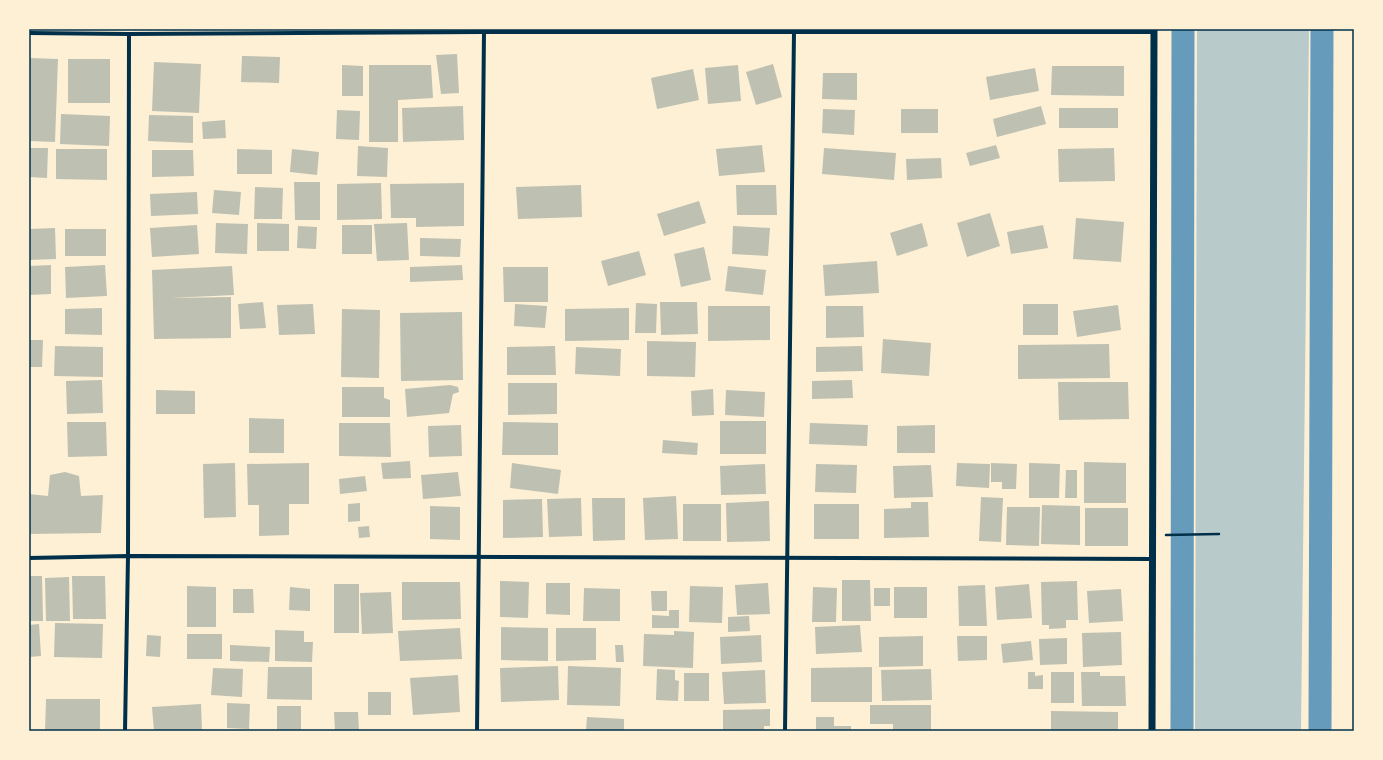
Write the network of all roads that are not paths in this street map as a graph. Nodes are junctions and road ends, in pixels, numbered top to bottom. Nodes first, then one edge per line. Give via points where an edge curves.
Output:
1 (572, 31) edge
2 (1154, 31) edge
3 (484, 32) junction
4 (794, 32) junction
5 (29, 33) edge
6 (129, 34) junction
7 (128, 556) junction
8 (479, 557) junction
9 (29, 558) edge
10 (788, 558) junction
11 (1153, 559) junction
12 (125, 731) edge
13 (477, 731) edge
14 (785, 731) edge
15 (1152, 731) edge

1 - 3 street
1 - 4 street
2 - 4 street
2 - 11 street
3 - 6 street
3 - 8 street
4 - 10 street
5 - 6 street
6 - 7 street
7 - 8 street
7 - 9 street
7 - 12 street
8 - 10 street
8 - 13 street
10 - 11 street
10 - 14 street
11 - 15 street

